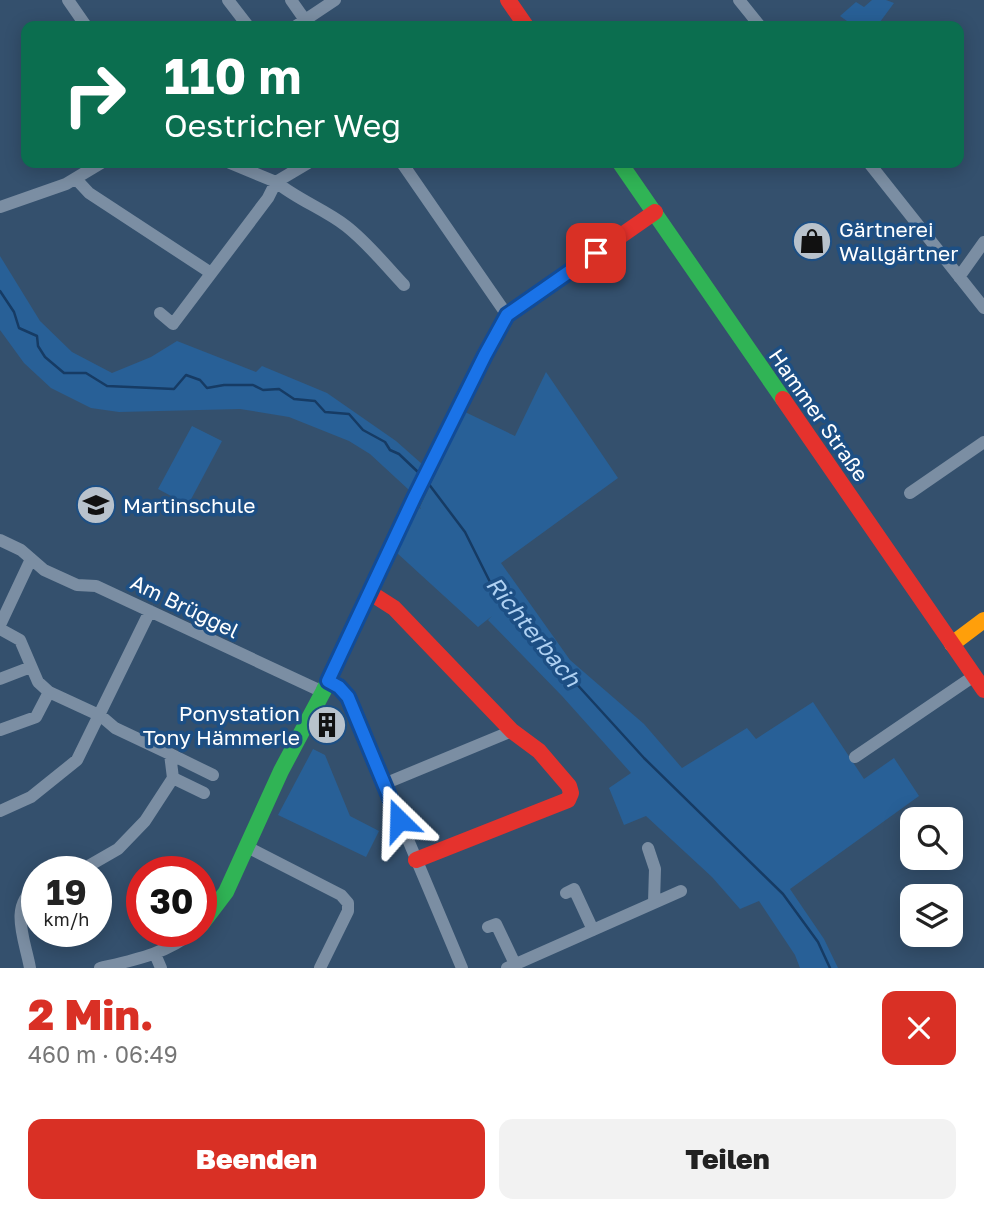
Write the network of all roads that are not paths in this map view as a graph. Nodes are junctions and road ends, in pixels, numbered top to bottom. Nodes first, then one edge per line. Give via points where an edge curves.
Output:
1 (68, 0) edge
2 (229, 0) edge
3 (291, 0) edge
4 (335, 0) edge
5 (508, 0) edge
6 (739, 0) edge
7 (83, 21) edge
8 (244, 21) edge
9 (299, 21) edge
10 (303, 21) edge
11 (523, 21) edge
12 (756, 21) edge
13 (93, 168) edge
14 (242, 168) edge
15 (300, 168) edge
16 (405, 168) edge
17 (623, 168) edge
18 (873, 168) edge
19 (76, 179) junction
20 (276, 183) junction
21 (0, 207) edge
22 (654, 212) junction
23 (984, 242) edge
24 (211, 273) junction
25 (959, 277) junction
26 (404, 285) dead end
27 (984, 309) edge
28 (160, 313) dead end
29 (507, 315) junction
30 (984, 442) edge
31 (910, 493) dead end
32 (0, 540) edge
33 (31, 559) junction
34 (369, 592) junction
35 (150, 611) junction
36 (984, 620) edge
37 (0, 627) edge
38 (951, 644) junction
39 (31, 667) junction
40 (974, 676) junction
41 (0, 679) edge
42 (325, 687) junction
43 (984, 690) edge
44 (49, 692) junction
45 (101, 716) junction
46 (0, 730) edge
47 (512, 731) junction
48 (170, 754) junction
49 (855, 757) dead end
50 (173, 778) junction
51 (384, 784) junction
52 (0, 811) edge
53 (247, 847) junction
54 (648, 848) dead end
55 (106, 856) edge
56 (416, 860) junction
57 (574, 889) dead end
58 (681, 891) dead end
59 (654, 902) junction
60 (217, 903) edge
61 (497, 923) dead end
62 (593, 930) junction
63 (26, 947) edge
64 (169, 947) edge
65 (155, 954) junction
66 (511, 966) edge
67 (30, 968) edge
68 (100, 968) edge
69 (161, 968) edge
70 (320, 968) edge
71 (462, 968) edge

1 - 7 street
2 - 8 street
3 - 9 street
4 - 10 street
5 - 11 street
6 - 12 street
13 - 19 street
14 - 20 street
15 - 20 street
16 - 29 street
17 - 22 street, Hammer Straße
18 - 25 street
19 - 21 street
19 - 24 street via 89,193
20 - 24 street
20 - 26 street via 346,226
22 - 29 street
22 - 38 street, Hammer Straße
23 - 25 street
24 - 28 street via 173,324
25 - 27 street
29 - 34 street
30 - 31 street
32 - 33 street, Am Brüggel
33 - 35 street, Am Brüggel via 76,585 96,586
33 - 37 street
34 - 42 street
34 - 47 street via 394,608
35 - 42 street, Am Brüggel
35 - 45 street
36 - 38 street
37 - 39 street via 20,640
38 - 40 street, Hammer Straße
39 - 41 street
39 - 44 street
40 - 43 street, Hammer Straße
40 - 49 street
42 - 51 street via 339,687 348,697
42 - 53 street
44 - 45 street
44 - 46 street via 36,717
45 - 48 street via 115,728
45 - 52 street via 78,760 31,797
47 - 51 street
47 - 56 street via 539,751 569,786 568,800
48 - 50 street
48 - 50 street via 208,773 199,791
50 - 55 street via 145,821
51 - 56 street
53 - 60 street
53 - 70 street via 341,895 348,903
54 - 59 street via 655,869
56 - 71 street
57 - 62 street
58 - 59 street
59 - 62 street
61 - 66 street
62 - 66 street
63 - 67 street
64 - 65 street
65 - 68 street
65 - 69 street

